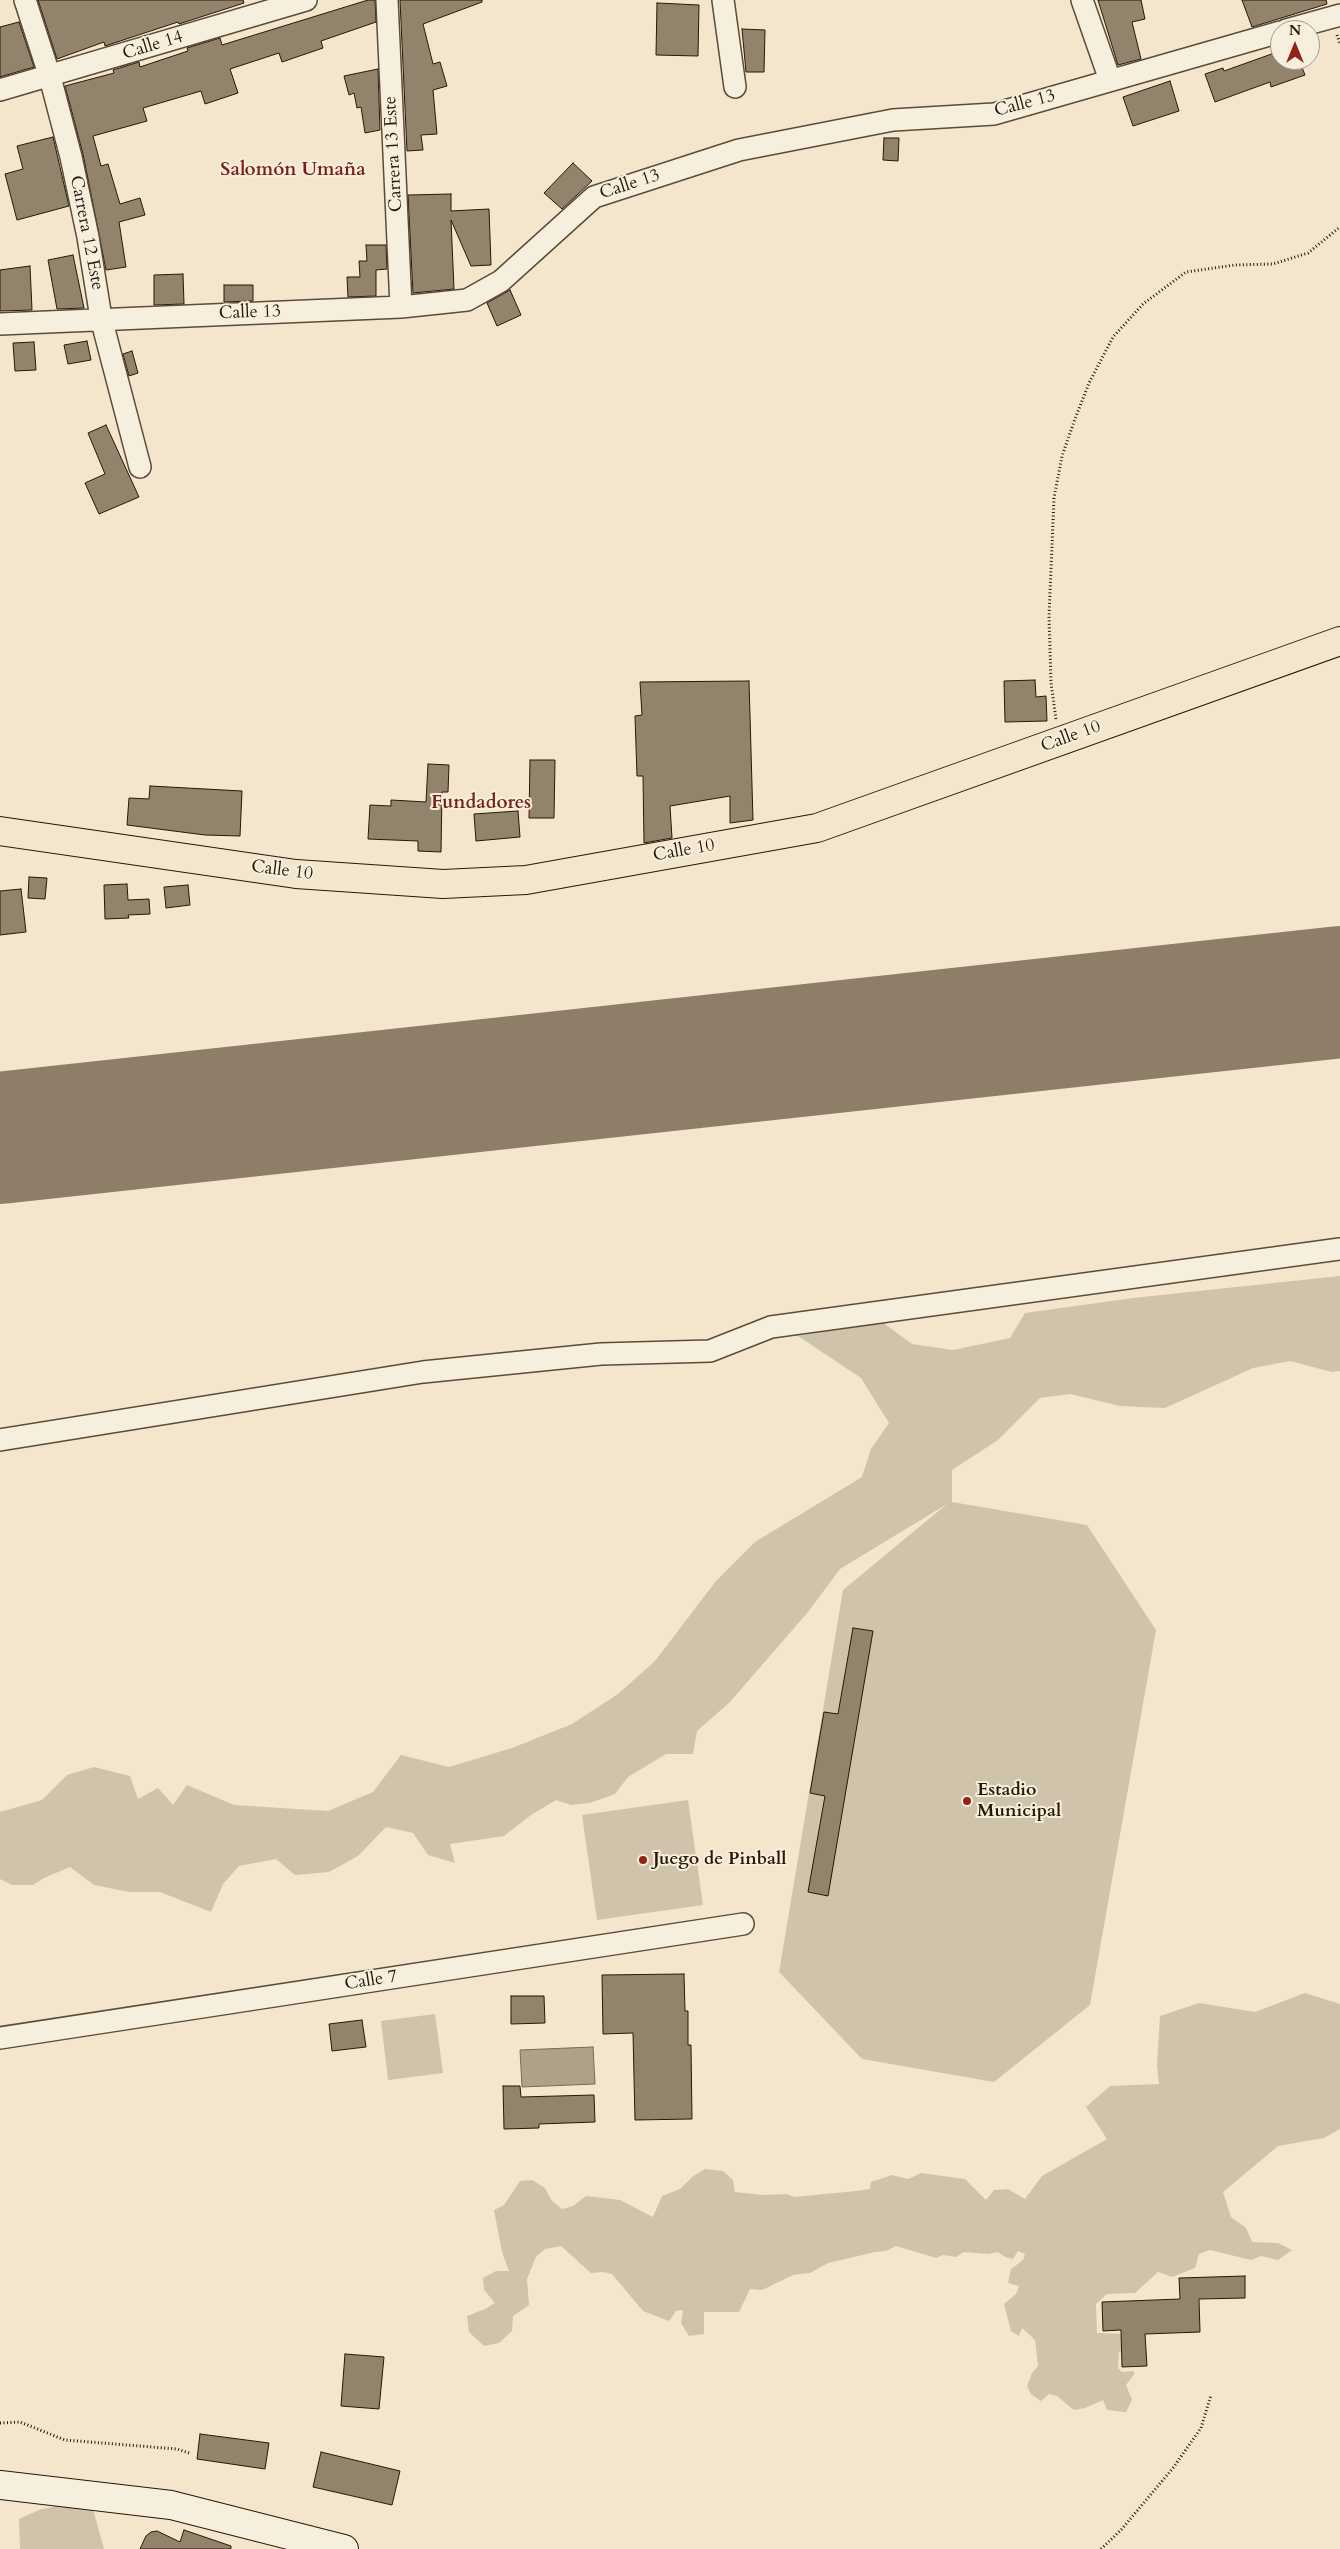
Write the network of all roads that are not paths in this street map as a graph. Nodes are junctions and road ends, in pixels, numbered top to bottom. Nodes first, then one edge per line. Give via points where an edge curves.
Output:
1 (25, 0) edge
2 (306, 0) edge
3 (387, 0) edge
4 (723, 0) edge
5 (1082, 0) edge
6 (1340, 15) edge
7 (1320, 21) edge
8 (1270, 35) edge
9 (50, 77) junction
10 (1110, 80) junction
11 (736, 87) dead end
12 (0, 90) edge
13 (401, 307) junction
14 (101, 318) junction
15 (0, 324) edge
16 (140, 467) dead end
17 (1340, 642) edge
18 (0, 830) edge
19 (1340, 1249) edge
20 (0, 1440) edge
21 (743, 1924) dead end
22 (0, 2038) edge
23 (0, 2485) edge
24 (344, 2549) edge

1 - 9 street, Carrera 12 Este
2 - 9 street, Calle 14
3 - 13 street, Carrera 13 Este
4 - 11 street
5 - 10 street
6 - 7 street
8 - 10 street, Calle 13
9 - 12 street, Calle 14
9 - 14 street, Carrera 12 Este via 88,237
10 - 13 street, Calle 13 via 994,114 894,120 739,150 594,197 501,281 467,300
13 - 14 street, Calle 13
14 - 15 street, Calle 13
14 - 16 street, Carrera 12 Este
17 - 18 main road, Calle 10 via 817,828 526,880 443,884 296,874
19 - 20 street via 771,1327 710,1351 601,1354 423,1372
21 - 22 street, Calle 7
23 - 24 street via 171,2505

